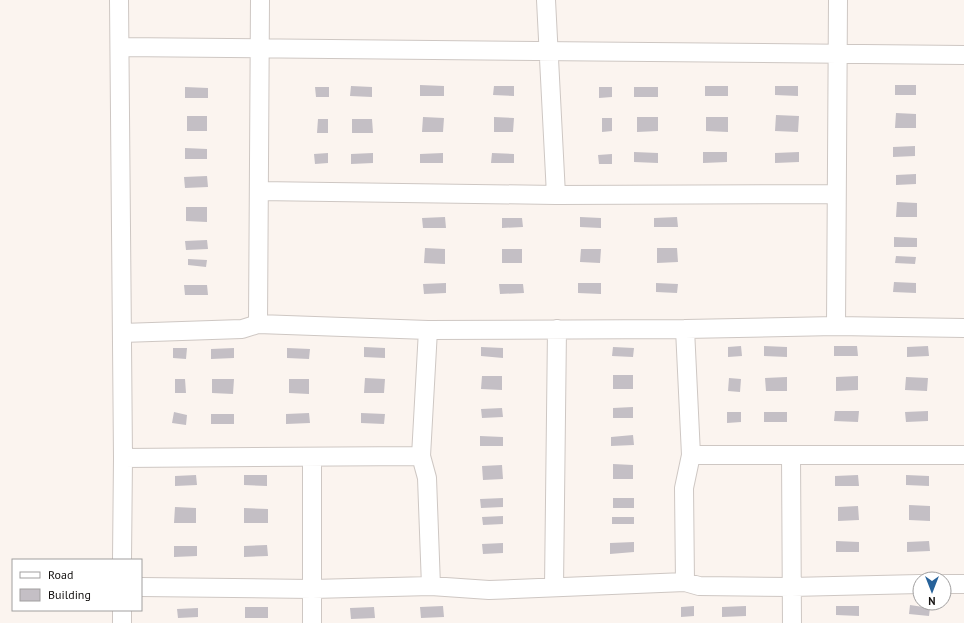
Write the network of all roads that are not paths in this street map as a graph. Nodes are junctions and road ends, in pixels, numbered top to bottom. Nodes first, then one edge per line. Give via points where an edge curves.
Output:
1 (119, 0) edge
2 (260, 0) edge
3 (546, 0) edge
4 (838, 0) edge
5 (120, 47) junction
6 (259, 48) junction
7 (548, 51) junction
8 (837, 53) junction
9 (964, 55) edge
10 (259, 191) junction
11 (836, 194) junction
12 (556, 195) junction
13 (258, 324) junction
14 (836, 326) junction
15 (964, 328) edge
16 (557, 329) junction
17 (685, 329) junction
18 (428, 330) junction
19 (122, 333) junction
20 (690, 455) junction
21 (791, 455) junction
22 (964, 455) edge
23 (421, 456) junction
24 (312, 457) junction
25 (123, 458) junction
26 (122, 559) edge
27 (685, 582) junction
28 (912, 584) edge
29 (952, 584) edge
30 (964, 584) edge
31 (431, 586) junction
32 (142, 587) edge
33 (554, 587) junction
34 (791, 587) junction
35 (312, 588) junction
36 (122, 611) edge
37 (122, 623) edge
38 (312, 623) edge
39 (792, 623) edge

1 - 5 street
2 - 6 street
3 - 7 street
4 - 8 street
5 - 6 street
5 - 19 street
6 - 7 street
6 - 10 street
7 - 8 street
7 - 12 street
8 - 9 street
8 - 11 street
10 - 12 street
10 - 13 street
11 - 12 street
11 - 14 street
13 - 18 street
13 - 19 street via 242,329
14 - 15 street
14 - 17 street
16 - 17 street
16 - 18 street
16 - 33 street
17 - 20 street
18 - 23 street
19 - 25 street
20 - 21 street
20 - 27 street via 684,488
21 - 22 street
21 - 34 street
23 - 24 street
23 - 31 street via 427,478
24 - 25 street
24 - 35 street
25 - 26 street
27 - 33 street
27 - 34 street via 699,586
28 - 34 street
29 - 30 street
31 - 33 street via 489,590
31 - 35 street
32 - 35 street
34 - 39 street
35 - 38 street
36 - 37 street

